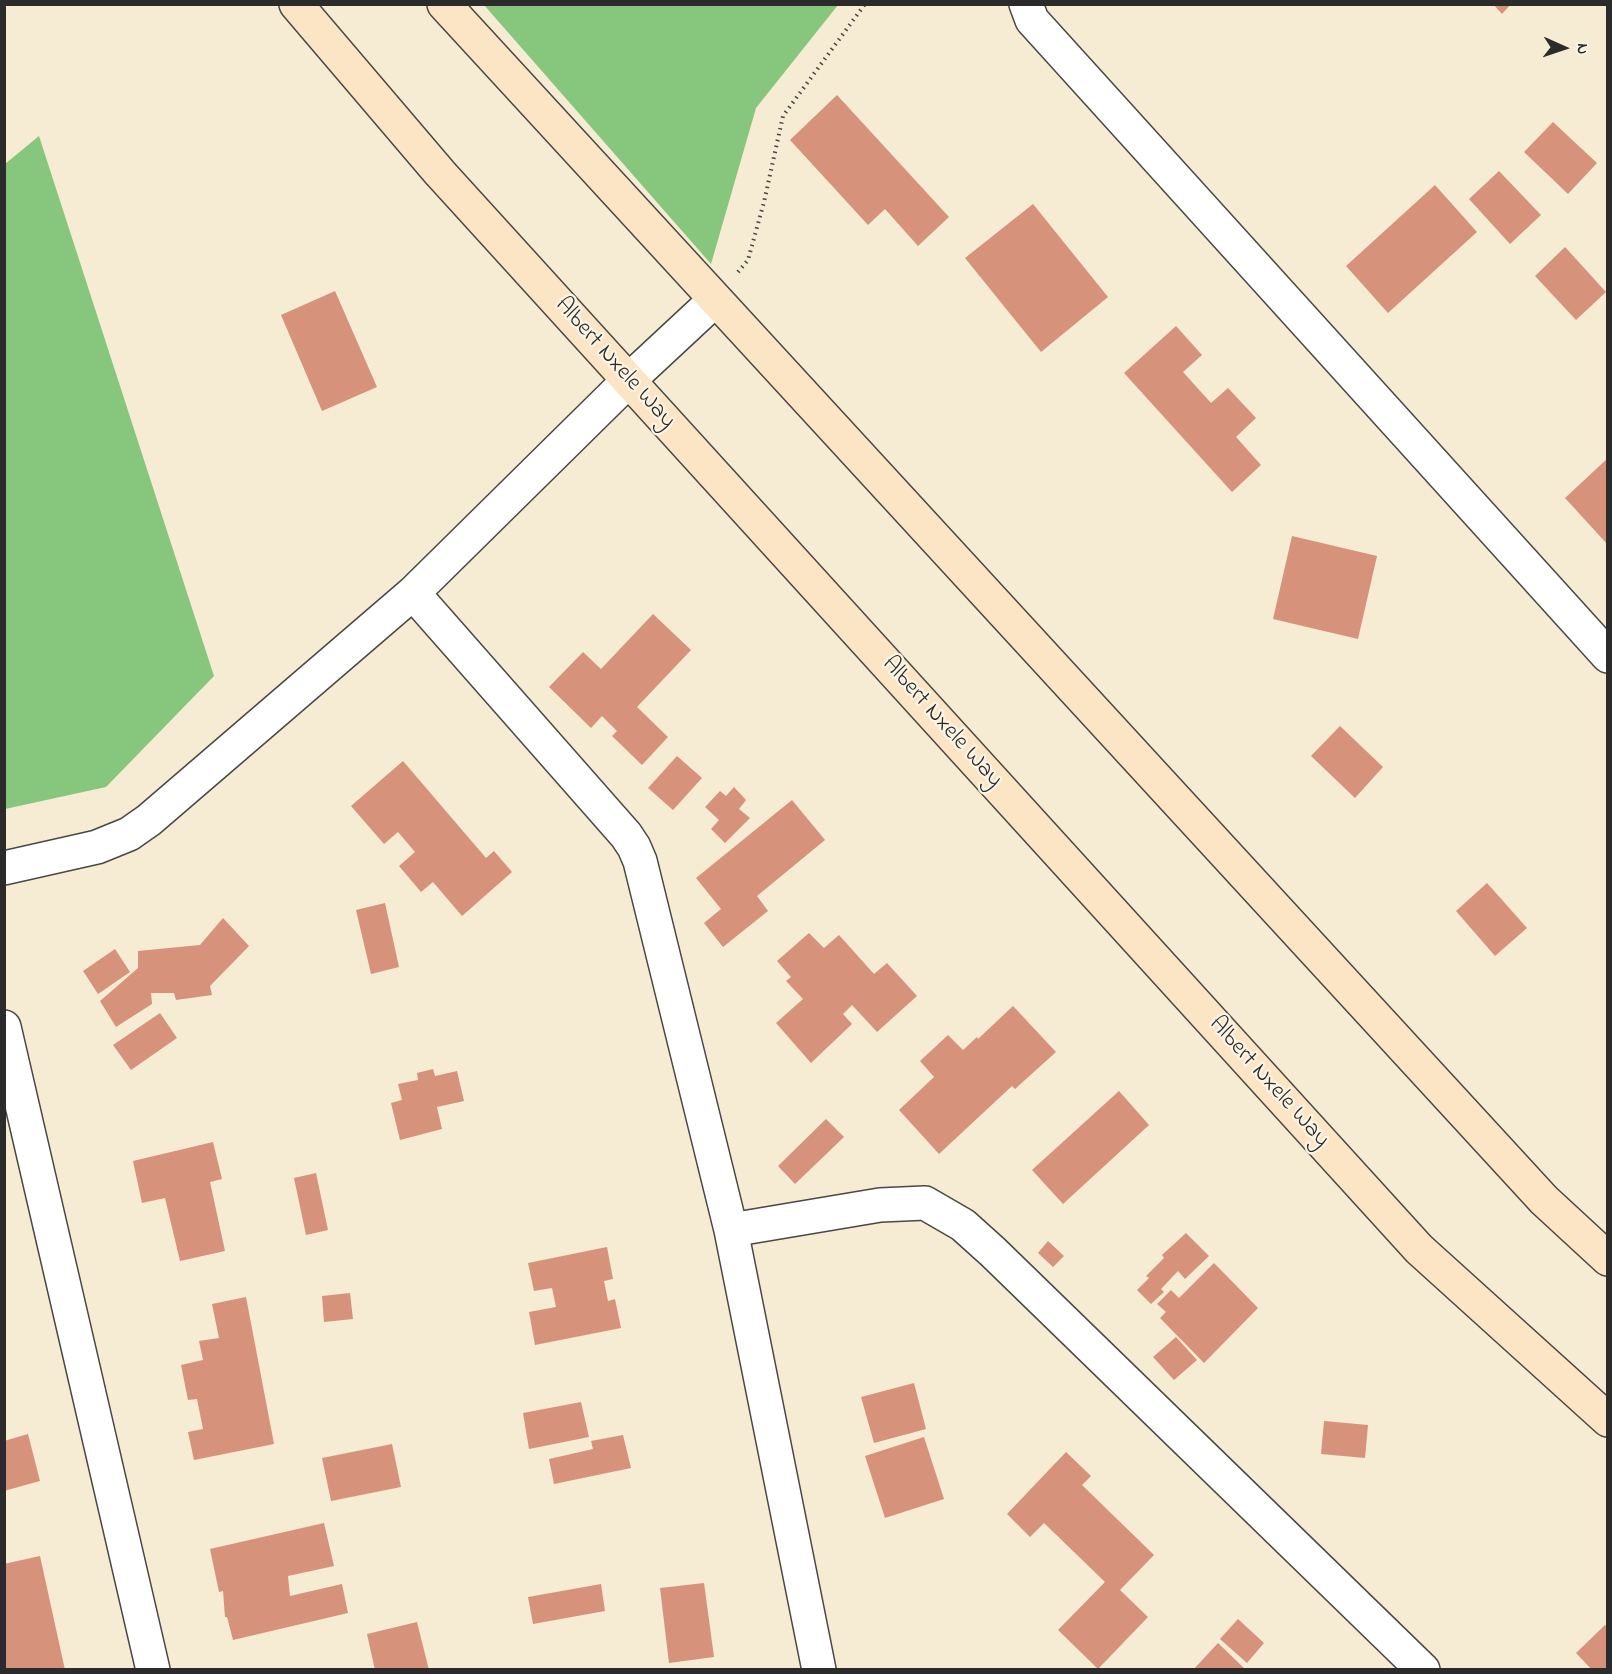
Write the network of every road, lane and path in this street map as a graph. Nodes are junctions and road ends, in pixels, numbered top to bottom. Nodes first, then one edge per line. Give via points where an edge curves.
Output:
1 (296, 4) edge
2 (444, 4) edge
3 (865, 4) edge
4 (1026, 4) edge
5 (715, 300) junction
6 (629, 380) junction
7 (413, 593) junction
8 (1608, 656) edge
9 (4, 868) edge
10 (4, 1027) edge
11 (731, 1230) junction
12 (1608, 1259) edge
13 (1608, 1420) edge
14 (153, 1670) edge
15 (819, 1670) edge
16 (1422, 1670) edge

1 - 6 main road, Albert Nxele Way via 440,173
2 - 5 main road
3 - 5 path via 783,116 747,260
4 - 8 street via 1032,20
5 - 6 street
5 - 12 main road via 1536,1191
6 - 7 street
6 - 13 main road, Albert Nxele Way via 1419,1249
7 - 9 street via 129,834 98,847
7 - 11 street via 634,847
10 - 14 street
11 - 15 street
11 - 16 street via 880,1205 925,1203 963,1225

